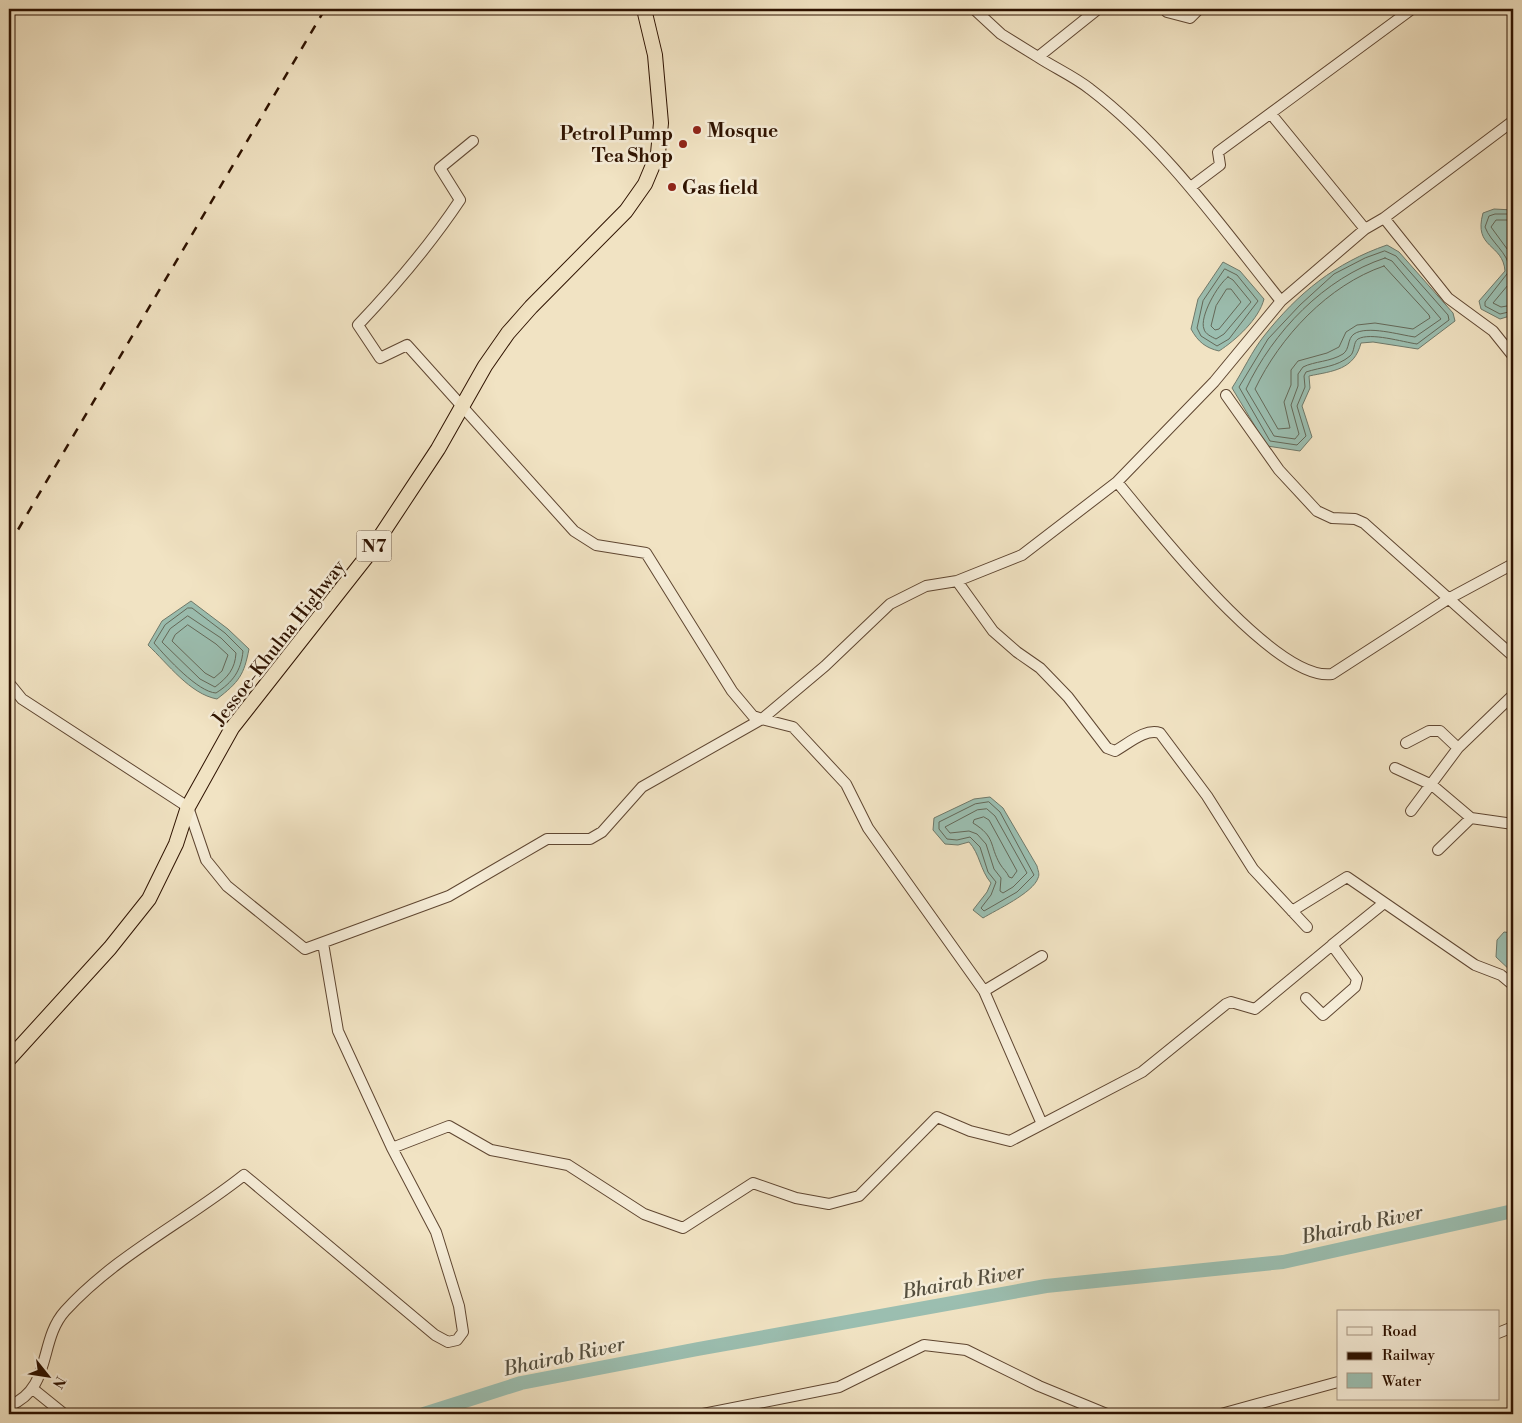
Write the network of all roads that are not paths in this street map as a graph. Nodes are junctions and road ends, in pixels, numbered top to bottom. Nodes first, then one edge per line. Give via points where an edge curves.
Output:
1 (644, 9) edge
2 (974, 9) edge
3 (1098, 9) edge
4 (1164, 9) edge
5 (1199, 9) edge
6 (1412, 9) edge
7 (1038, 57) junction
8 (1271, 114) junction
9 (1513, 121) edge
10 (473, 141) dead end
11 (1192, 186) dead end
12 (1384, 218) junction
13 (1365, 229) junction
14 (1281, 301) junction
15 (1513, 356) edge
16 (1226, 395) dead end
17 (463, 406) junction
18 (1117, 482) junction
19 (1513, 564) edge
20 (957, 581) junction
21 (1448, 599) junction
22 (1513, 656) edge
23 (9, 683) edge
24 (1513, 695) edge
25 (762, 719) junction
26 (1406, 743) dead end
27 (1458, 748) junction
28 (1395, 768) dead end
29 (1432, 785) junction
30 (188, 807) junction
31 (1411, 811) dead end
32 (1471, 818) junction
33 (1513, 824) edge
34 (1438, 850) dead end
35 (1384, 903) junction
36 (1292, 911) junction
37 (1307, 927) dead end
38 (323, 943) junction
39 (1331, 946) junction
40 (1042, 956) dead end
41 (1513, 985) edge
42 (984, 991) junction
43 (1306, 998) dead end
44 (9, 1059) edge
45 (1042, 1124) junction
46 (392, 1148) junction
47 (1513, 1327) edge
48 (1500, 1332) edge
49 (1337, 1382) edge
50 (34, 1389) junction
51 (9, 1406) edge
52 (64, 1414) edge
53 (704, 1414) edge
54 (1106, 1414) edge
55 (1222, 1414) edge

1 - 17 highway, Jessoe-Khulna Highway / N7 via 655,55 660,97 660,137 655,164 626,211 508,333
2 - 7 street via 1001,34
3 - 7 street
4 - 5 street via 1190,18
6 - 8 street
7 - 14 street via 1090,88 1138,131 1192,190
8 - 11 street via 1218,152 1220,165
8 - 13 street
9 - 12 street
10 - 17 street via 440,168 460,200 442,228 358,325 380,358 407,345
12 - 13 street
12 - 15 street via 1448,298 1493,332
13 - 14 street
14 - 18 street via 1214,382
16 - 21 street via 1279,470 1317,511 1332,518 1355,519 1364,523
17 - 25 street via 574,531 596,545 646,553 732,691 752,716
17 - 30 highway, Jessoe-Khulna Highway / N7 via 368,555 240,716
18 - 20 street via 1022,556
18 - 21 street via 1189,569 1258,637 1298,666 1332,674
19 - 21 street
20 - 25 street via 926,586 890,604 825,666
20 - 36 street via 994,631 1040,668 1068,697 1107,748 1115,751 1140,736 1160,733 1207,796 1253,869
21 - 22 street
23 - 30 street via 22,700
24 - 27 street
25 - 38 street via 642,787 602,832 590,839 547,839 449,896
25 - 42 street via 793,727 846,784 868,828
26 - 27 street via 1429,731 1440,731
27 - 29 street
28 - 29 street
29 - 31 street
29 - 32 street
30 - 38 street via 206,860 227,886 305,949
30 - 44 highway, Jessoe-Khulna Highway / N7 via 178,839 149,899 110,948
32 - 33 street
32 - 34 street
35 - 36 street via 1345,877
35 - 39 street
35 - 41 street via 1475,965 1501,975
36 - 37 street
38 - 46 street via 338,1031
39 - 43 street via 1357,979 1355,987 1323,1015
39 - 45 street via 1255,1009 1231,1002 1226,1004 1142,1072
40 - 42 street
42 - 45 street
45 - 46 street via 1010,1141 970,1131 937,1117 859,1196 829,1204 796,1198 753,1183 683,1228 644,1214 568,1164 491,1150 449,1126
46 - 50 street via 436,1232 459,1306 463,1332 457,1340 448,1342 435,1335 244,1175 108,1269 63,1313
47 - 48 street
49 - 55 street
50 - 51 street via 20,1402
50 - 52 street
53 - 54 street via 839,1387 924,1345 966,1350

